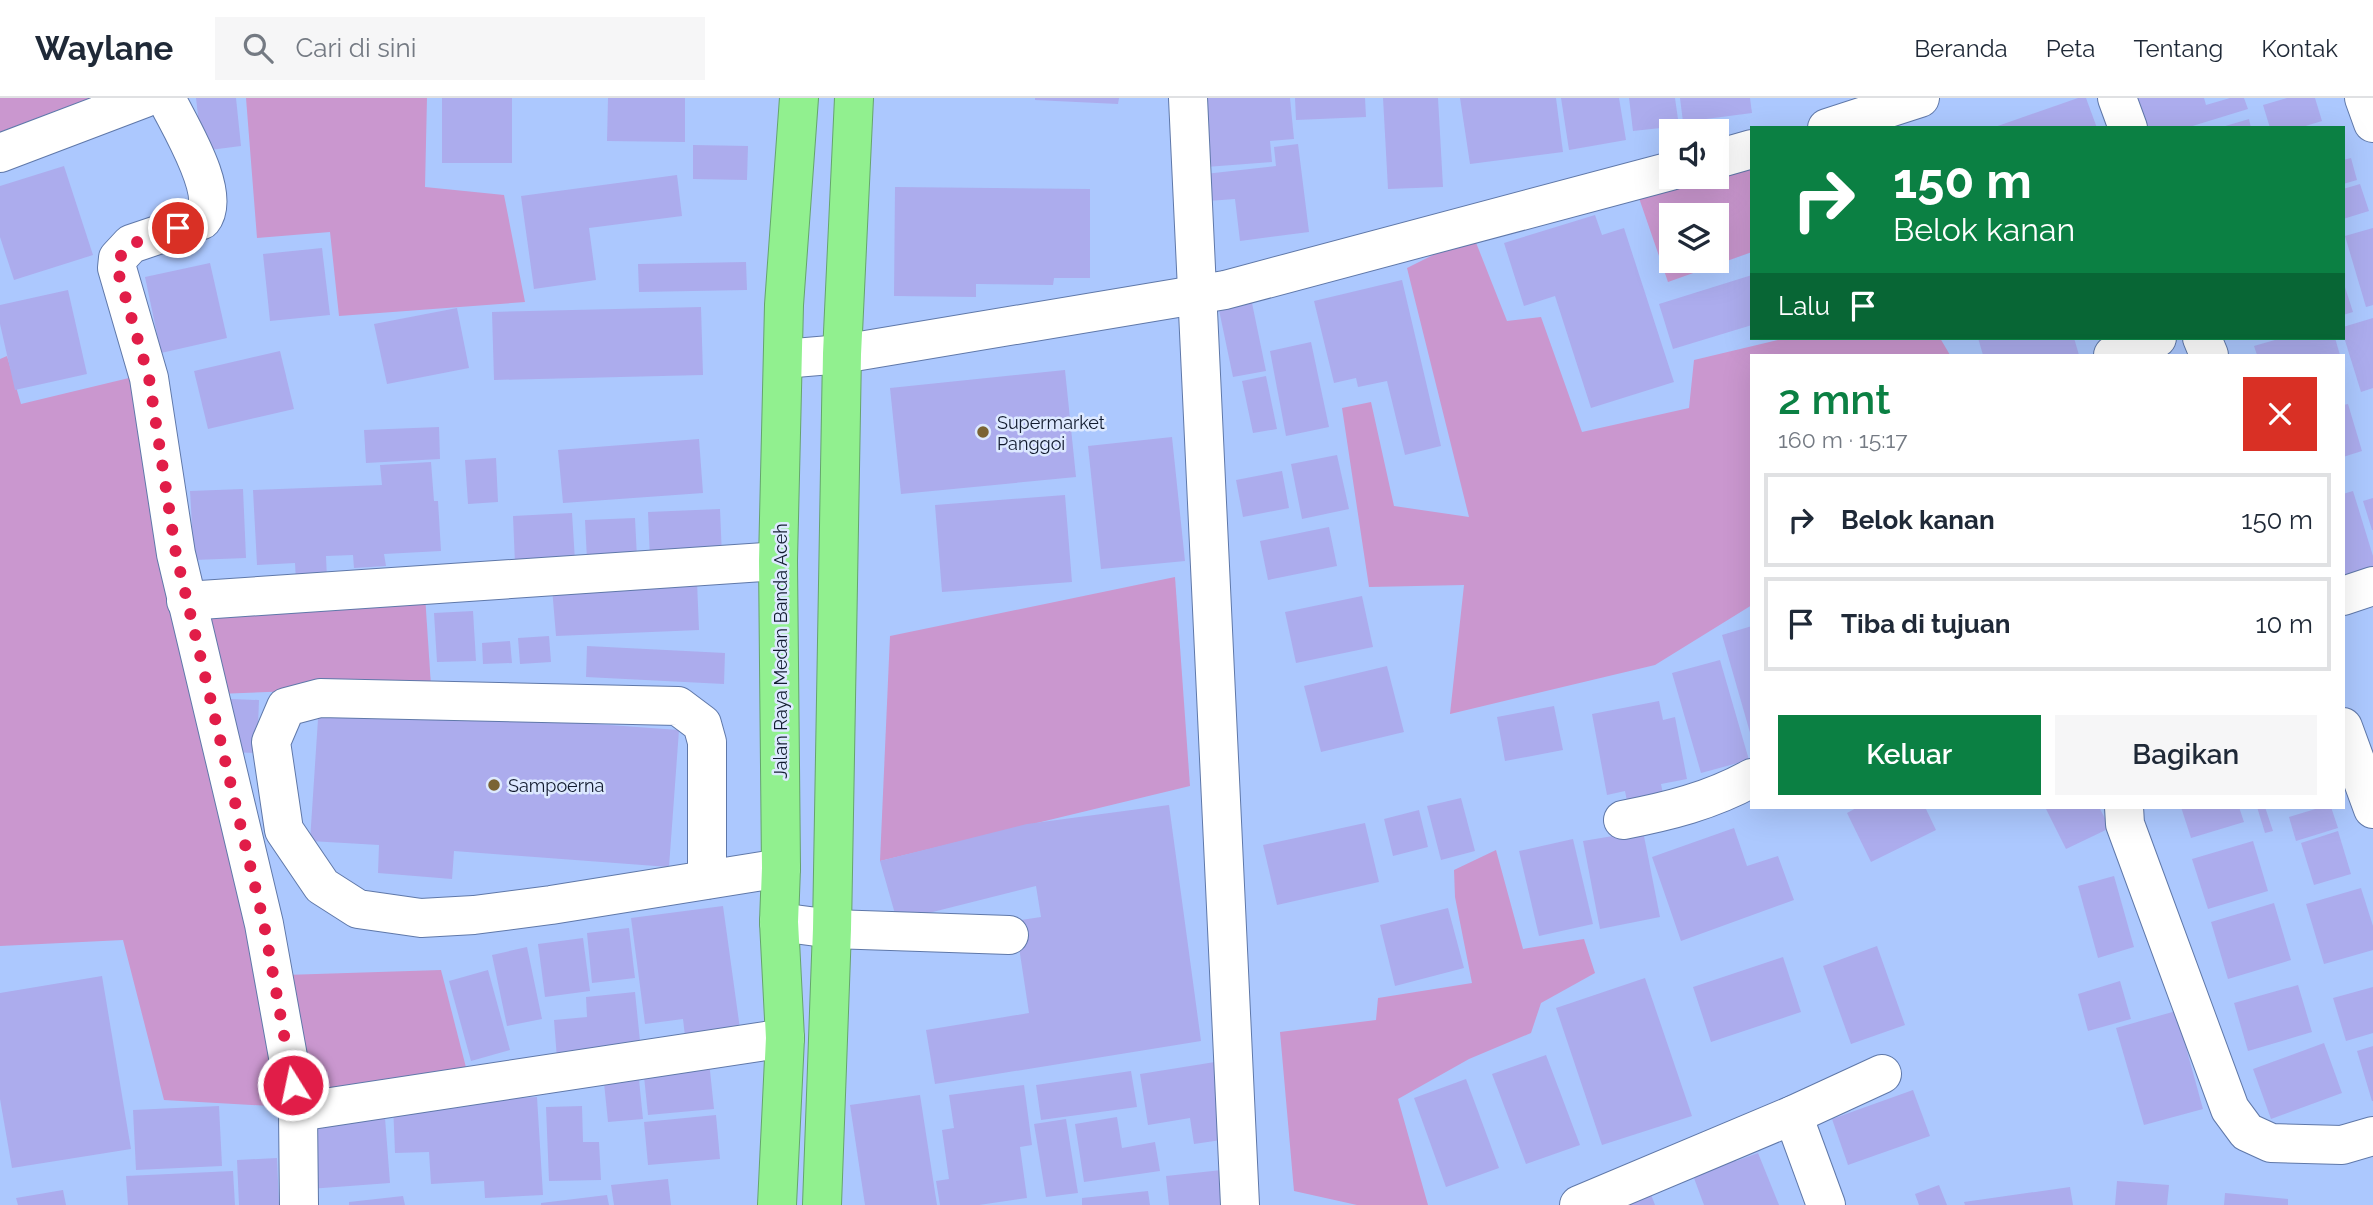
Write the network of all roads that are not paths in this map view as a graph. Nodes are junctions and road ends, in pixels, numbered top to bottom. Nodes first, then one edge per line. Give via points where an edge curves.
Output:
1 (145, 98) edge
2 (166, 98) edge
3 (799, 98) edge
4 (854, 98) edge
5 (1188, 98) edge
6 (1920, 98) edge
7 (2117, 98) edge
8 (2364, 98) edge
9 (1833, 117) edge
10 (2373, 123) edge
11 (2127, 126) edge
12 (1750, 150) edge
13 (0, 153) edge
14 (1729, 156) edge
15 (1659, 174) edge
16 (1197, 296) junction
17 (2152, 340) edge
18 (842, 354) junction
19 (2116, 354) edge
20 (783, 359) junction
21 (778, 561) junction
22 (2373, 586) edge
23 (2345, 595) edge
24 (186, 601) junction
25 (2345, 732) edge
26 (1750, 779) edge
27 (2124, 809) edge
28 (2373, 809) edge
29 (1623, 820) dead end
30 (781, 868) junction
31 (707, 880) junction
32 (779, 922) junction
33 (832, 929) junction
34 (1009, 935) dead end
35 (785, 1038) junction
36 (1882, 1074) dead end
37 (298, 1112) junction
38 (1793, 1115) junction
39 (2373, 1136) edge
40 (299, 1205) edge
41 (777, 1205) edge
42 (822, 1205) edge
43 (1240, 1205) edge
44 (1579, 1205) edge
45 (1826, 1205) edge

1 - 13 street
2 - 24 street via 202,171 209,196 206,215 131,244 118,258 117,268 149,378
3 - 20 highway, Jalan Raya Medan Banda Aceh
4 - 18 highway
5 - 16 street
6 - 9 street
7 - 11 street
8 - 10 street
12 - 14 street
15 - 16 street
16 - 18 street
16 - 43 street
17 - 19 street
18 - 20 street
18 - 33 highway
20 - 21 highway, Jalan Raya Medan Banda Aceh
21 - 24 street
21 - 30 highway, Jalan Raya Medan Banda Aceh
22 - 23 street
24 - 37 street via 264,924
25 - 28 street
26 - 29 street via 1697,803
27 - 39 street via 2125,824 2230,1109 2247,1132 2272,1143 2342,1145
30 - 31 street
30 - 32 highway, Jalan Raya Medan Banda Aceh
31 - 31 street via 474,915 421,918 358,909 322,886 284,830 271,742 286,707 320,698 678,706 702,724 707,742
32 - 33 street
32 - 35 highway, Jalan Raya Medan Banda Aceh
33 - 34 street
33 - 42 highway
35 - 37 street
35 - 41 highway, Jalan Raya Medan Banda Aceh
36 - 38 street
37 - 40 street
38 - 44 street
38 - 45 street

